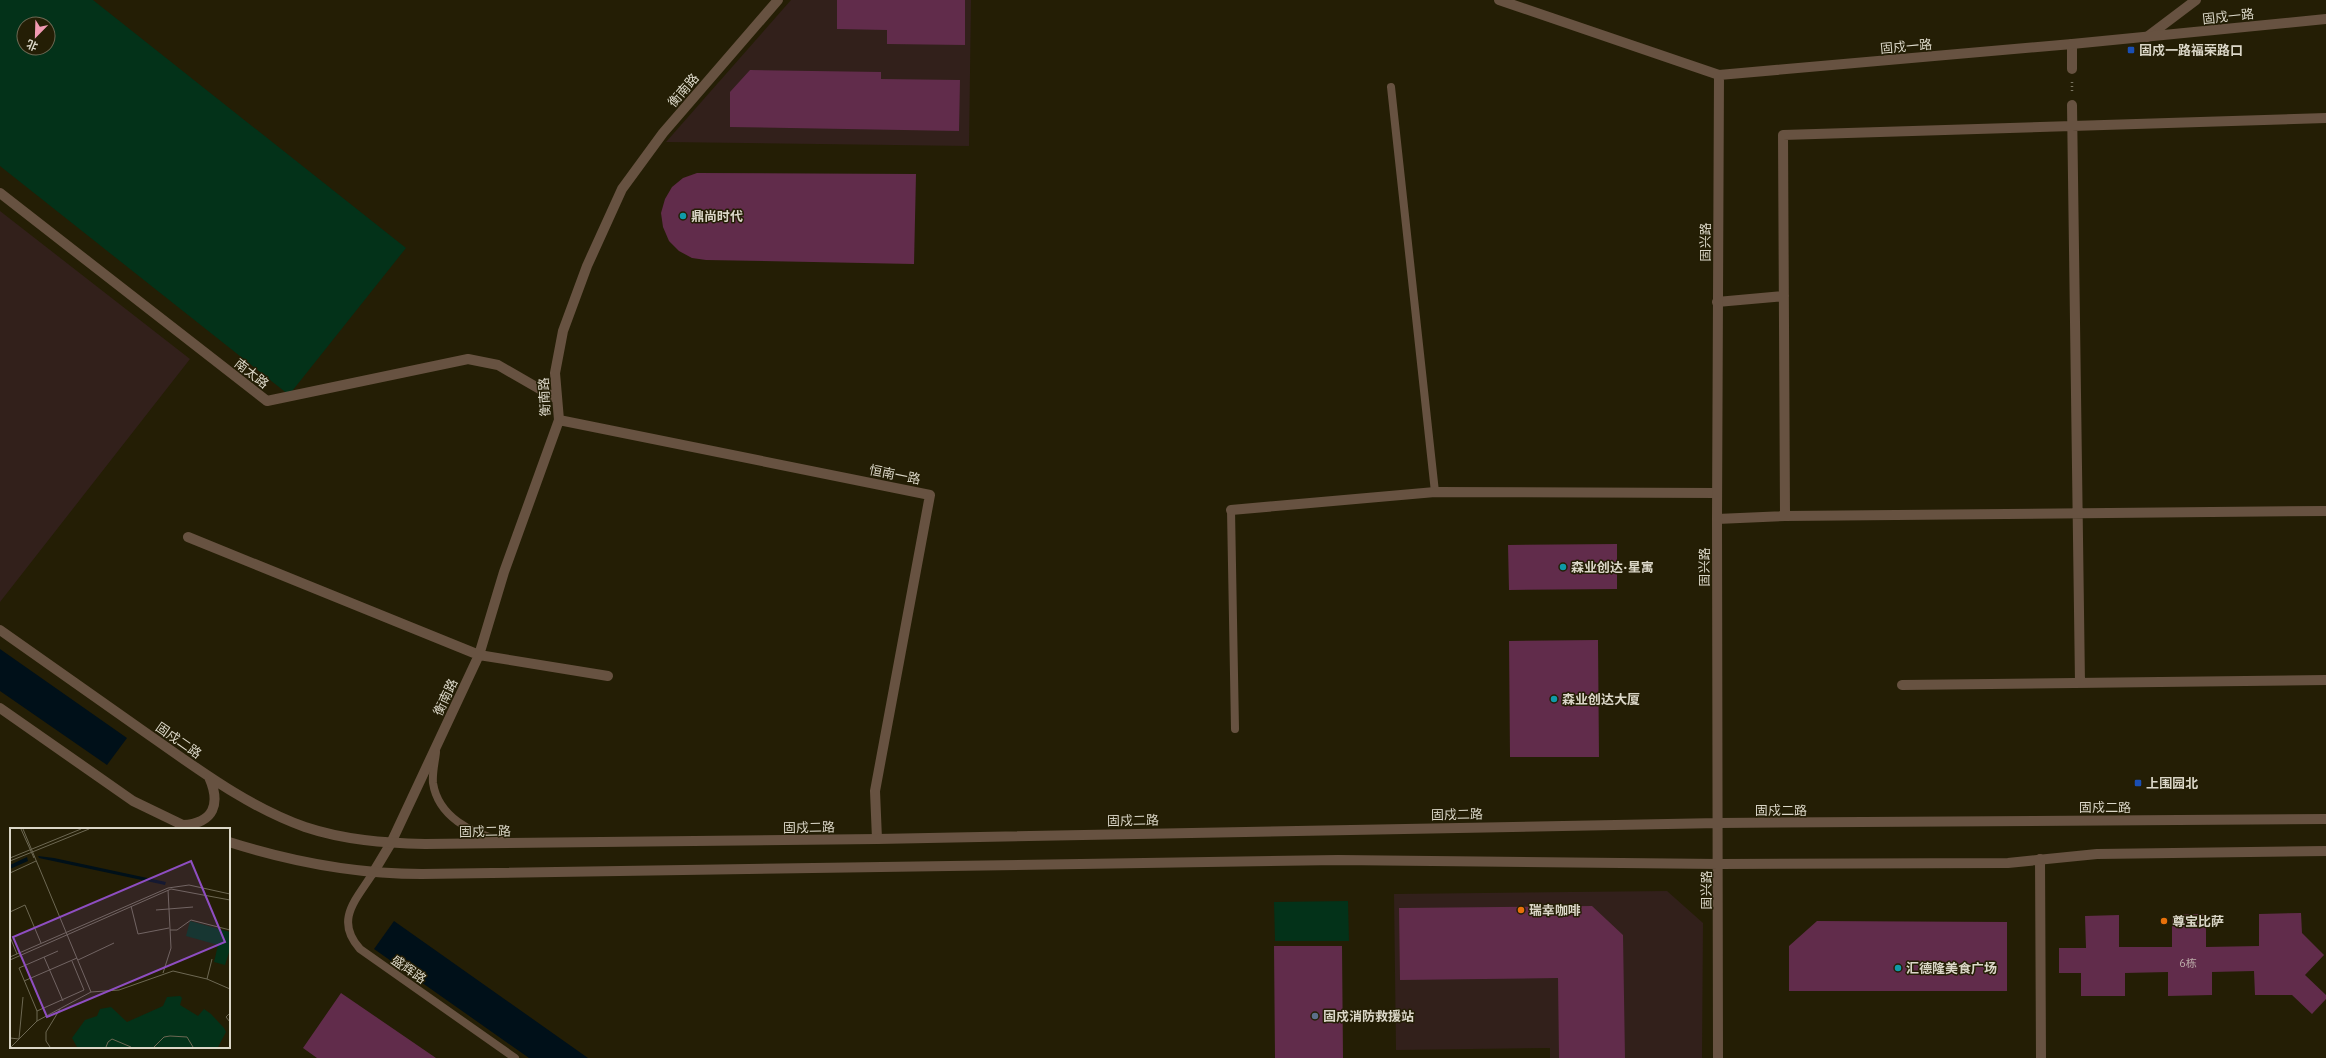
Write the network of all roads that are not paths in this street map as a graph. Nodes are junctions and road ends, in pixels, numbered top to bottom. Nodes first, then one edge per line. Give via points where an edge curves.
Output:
1 (778, 0) edge
2 (1499, 0) edge
3 (2196, 0) edge
4 (2326, 20) edge
5 (2148, 37) junction
6 (2072, 44) junction
7 (2072, 69) road end
8 (1719, 75) junction
9 (1392, 87) dead end
10 (2072, 105) road end
11 (2326, 118) edge
12 (2072, 126) junction
13 (0, 193) edge
14 (1784, 296) junction
15 (1717, 302) junction
16 (557, 399) junction
17 (559, 420) junction
18 (1435, 492) junction
19 (1717, 493) junction
20 (1231, 510) joint
21 (2326, 511) edge
22 (2078, 514) junction
23 (1785, 516) junction
24 (1717, 519) junction
25 (188, 537) dead end
26 (0, 630) edge
27 (479, 655) junction
28 (608, 676) dead end
29 (2326, 680) edge
30 (2080, 682) junction
31 (1902, 685) dead end
32 (0, 708) edge
33 (1235, 729) dead end
34 (438, 743) junction
35 (209, 777) junction
36 (2326, 819) edge
37 (1719, 823) junction
38 (181, 825) junction
39 (188, 828) edge
40 (877, 839) junction
41 (230, 842) edge
42 (391, 843) junction
43 (520, 843) junction
44 (2326, 851) edge
45 (2040, 859) junction
46 (1719, 864) junction
47 (373, 873) junction
48 (514, 1058) edge
49 (1718, 1058) edge
50 (2041, 1058) edge

1 - 16 street, 衡南路 via 663,133 622,189 587,266 563,331 555,372
2 - 8 street, 固戍一路
3 - 5 street
4 - 5 street, 固戍一路
5 - 6 street, 固戍一路
6 - 7 street
6 - 8 street, 固戍一路
8 - 15 street, 固兴路
9 - 18 lane
10 - 12 street
11 - 12 street
12 - 14 street via 1783,135
12 - 22 street
13 - 16 street, 南太路 via 267,401 468,359 498,365
14 - 15 street
14 - 23 street
15 - 19 street, 固兴路
16 - 17 street, 衡南路
17 - 27 street, 衡南路 via 504,572
17 - 40 street, 恒南一路 via 930,494 875,791
18 - 19 street
18 - 20 street
19 - 24 street, 固兴路
20 - 33 lane
21 - 22 street
22 - 23 street
22 - 30 street
23 - 24 street
24 - 37 street, 固兴路
25 - 27 street
26 - 35 street, 固戍二路
27 - 28 street
27 - 34 street, 衡南路
29 - 30 street
30 - 31 street
32 - 38 street via 133,801
34 - 42 street, 衡南路
34 - 43 lane via 433,782 436,795 444,809 456,822 472,831
35 - 38 street via 215,789 212,812 205,820 196,824
35 - 42 street, 固戍二路 via 260,806 305,827 348,838
36 - 37 street, 固戍二路
37 - 40 street, 固戍二路
37 - 46 street, 固兴路
38 - 39 street
40 - 43 street, 固戍二路
41 - 47 street via 286,858
42 - 43 street, 固戍二路
42 - 47 street, 衡南路
44 - 45 street via 2097,854
45 - 46 street via 2008,863
45 - 50 street
46 - 47 street via 1338,860 454,874
46 - 49 street, 固兴路
47 - 48 lane, 盛辉路 via 350,910 347,920 348,931 353,941 360,949

